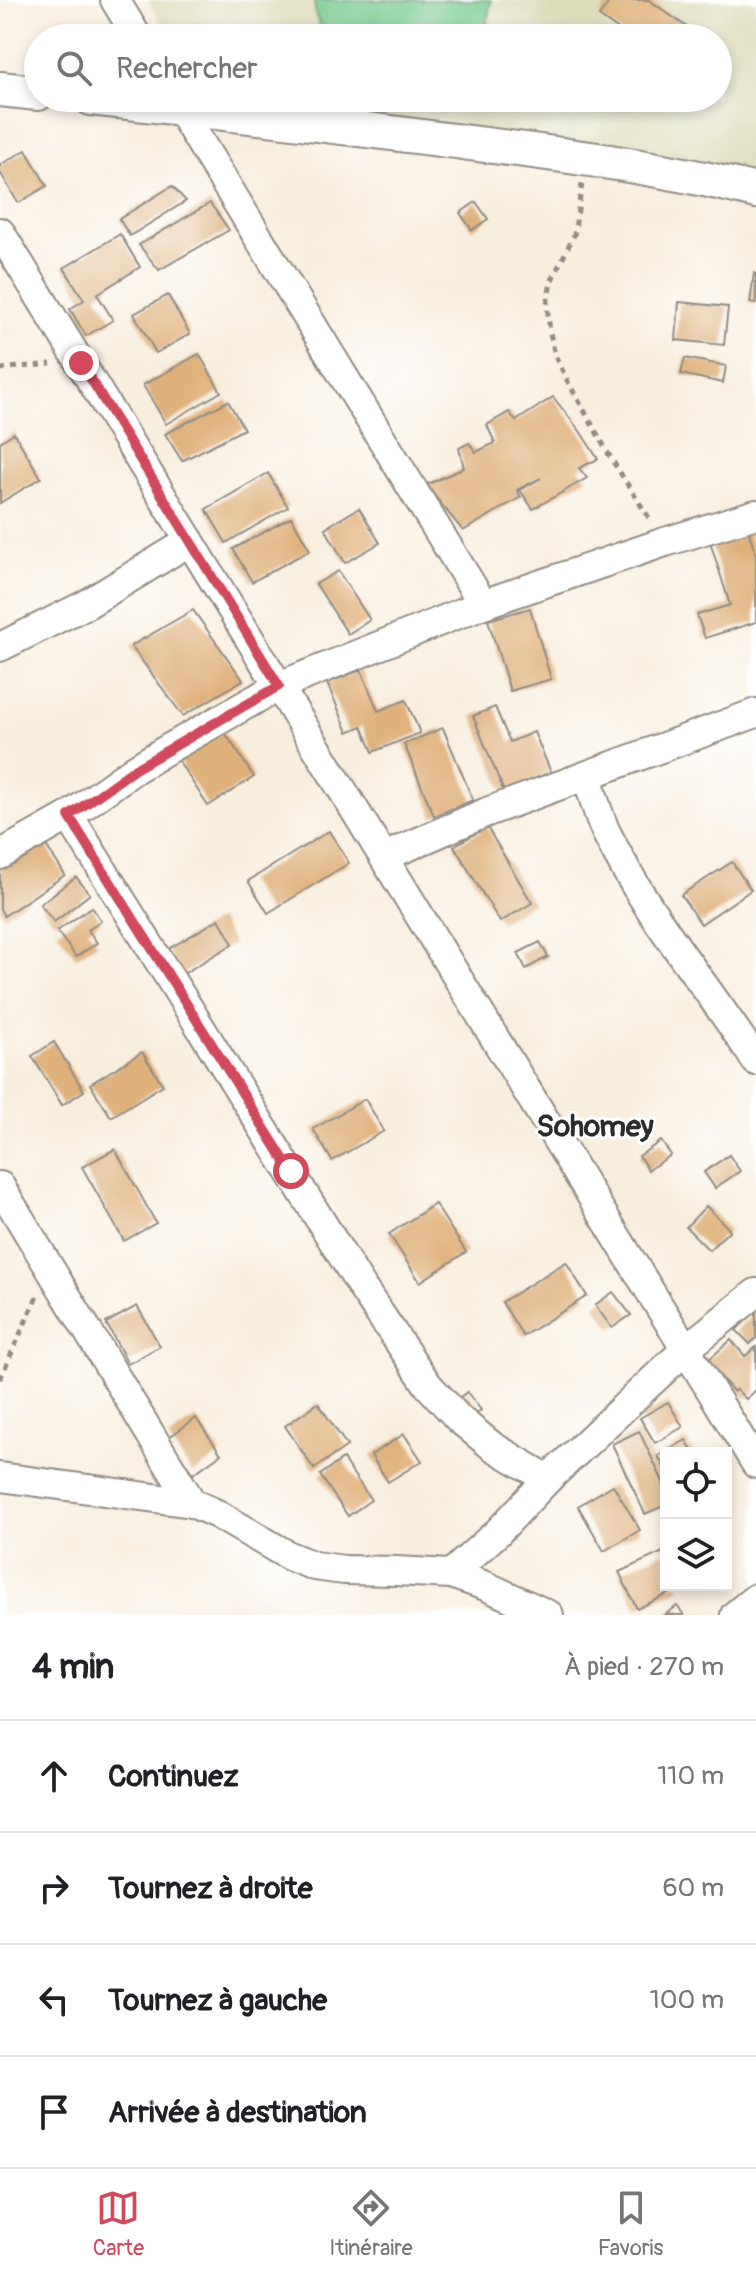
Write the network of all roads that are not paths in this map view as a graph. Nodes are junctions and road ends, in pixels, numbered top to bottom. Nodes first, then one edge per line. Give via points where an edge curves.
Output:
1 (115, 0) edge
2 (130, 24) edge
3 (0, 89) edge
4 (24, 92) edge
5 (182, 112) edge
6 (250, 112) edge
7 (756, 191) edge
8 (0, 232) edge
9 (756, 514) edge
10 (190, 541) junction
11 (483, 604) junction
12 (0, 647) edge
13 (279, 686) junction
14 (756, 713) edge
15 (587, 776) junction
16 (69, 816) junction
17 (0, 855) edge
18 (384, 857) junction
19 (756, 1061) edge
20 (0, 1186) edge
21 (756, 1293) edge
22 (686, 1349) junction
23 (756, 1464) edge
24 (0, 1477) edge
25 (548, 1479) junction
26 (192, 1503) junction
27 (451, 1574) junction
28 (756, 1598) edge
29 (549, 1615) edge
30 (735, 1615) edge

1 - 2 street
3 - 4 street
5 - 11 street
6 - 7 street via 582,157
8 - 10 street
9 - 11 street
10 - 12 street via 87,604
10 - 13 street
11 - 13 street
13 - 16 street via 135,769
13 - 18 street
14 - 15 street
15 - 18 street
15 - 19 street via 605,832 636,887
16 - 17 street
16 - 25 street via 428,1385 492,1446
18 - 22 street
20 - 26 street
21 - 22 street
22 - 23 street
22 - 25 street
24 - 26 street
25 - 27 street
26 - 27 street via 314,1566
27 - 29 street
28 - 30 street

